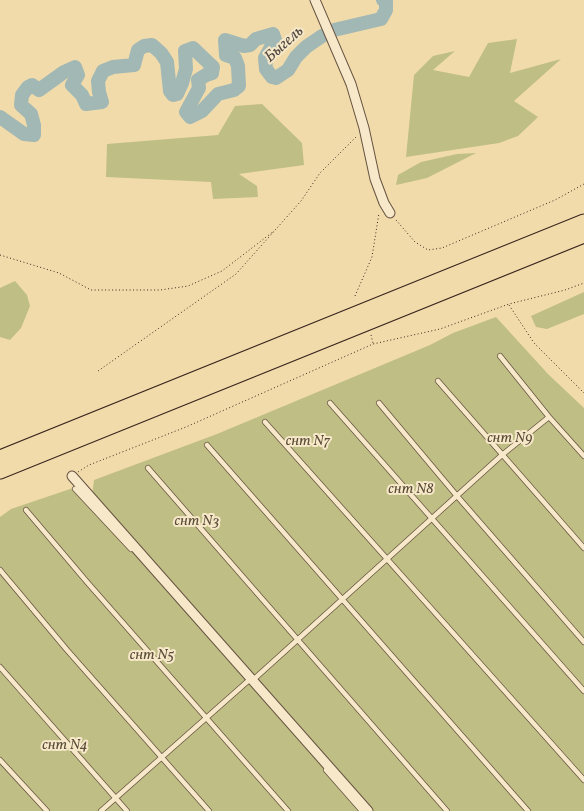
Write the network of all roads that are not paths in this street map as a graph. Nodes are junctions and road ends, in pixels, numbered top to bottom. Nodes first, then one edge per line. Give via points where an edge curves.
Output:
1 (315, 0) edge
2 (390, 213) road end
3 (584, 222) edge
4 (584, 235) edge
5 (500, 356) dead end
6 (438, 381) dead end
7 (330, 403) dead end
8 (379, 403) dead end
9 (549, 417) junction
10 (265, 422) dead end
11 (207, 445) dead end
12 (502, 455) junction
13 (584, 456) edge
14 (0, 458) edge
15 (148, 468) dead end
16 (0, 471) edge
17 (72, 476) road end
18 (75, 489) dead end
19 (457, 496) junction
20 (26, 510) dead end
21 (432, 518) junction
22 (584, 548) edge
23 (387, 559) junction
24 (0, 570) edge
25 (342, 599) junction
26 (298, 639) junction
27 (584, 642) edge
28 (0, 666) edge
29 (251, 680) junction
30 (584, 691) edge
31 (206, 717) junction
32 (162, 756) junction
33 (0, 760) edge
34 (584, 780) edge
35 (115, 797) junction
36 (47, 811) edge
37 (101, 811) edge
38 (127, 811) edge
39 (209, 811) edge
40 (288, 811) edge
41 (362, 811) edge
42 (368, 811) edge
43 (448, 811) edge
44 (528, 811) edge

1 - 2 street via 351,84 375,180
3 - 14 highway
4 - 16 highway
5 - 9 lane
6 - 12 lane
7 - 21 lane
8 - 19 lane
9 - 12 lane
9 - 13 lane
10 - 23 lane
11 - 25 lane
12 - 19 lane
12 - 22 lane
15 - 26 lane
17 - 29 street
18 - 29 lane
19 - 21 lane
19 - 27 lane
20 - 31 lane
21 - 23 lane
21 - 30 lane
23 - 25 lane
23 - 34 lane
24 - 32 lane
25 - 26 lane
25 - 44 lane
26 - 29 lane
26 - 43 lane
28 - 35 lane
29 - 31 lane
29 - 41 lane
29 - 42 street
31 - 32 lane
31 - 40 lane
32 - 35 lane
32 - 39 lane
33 - 36 lane
35 - 37 lane
35 - 38 lane

